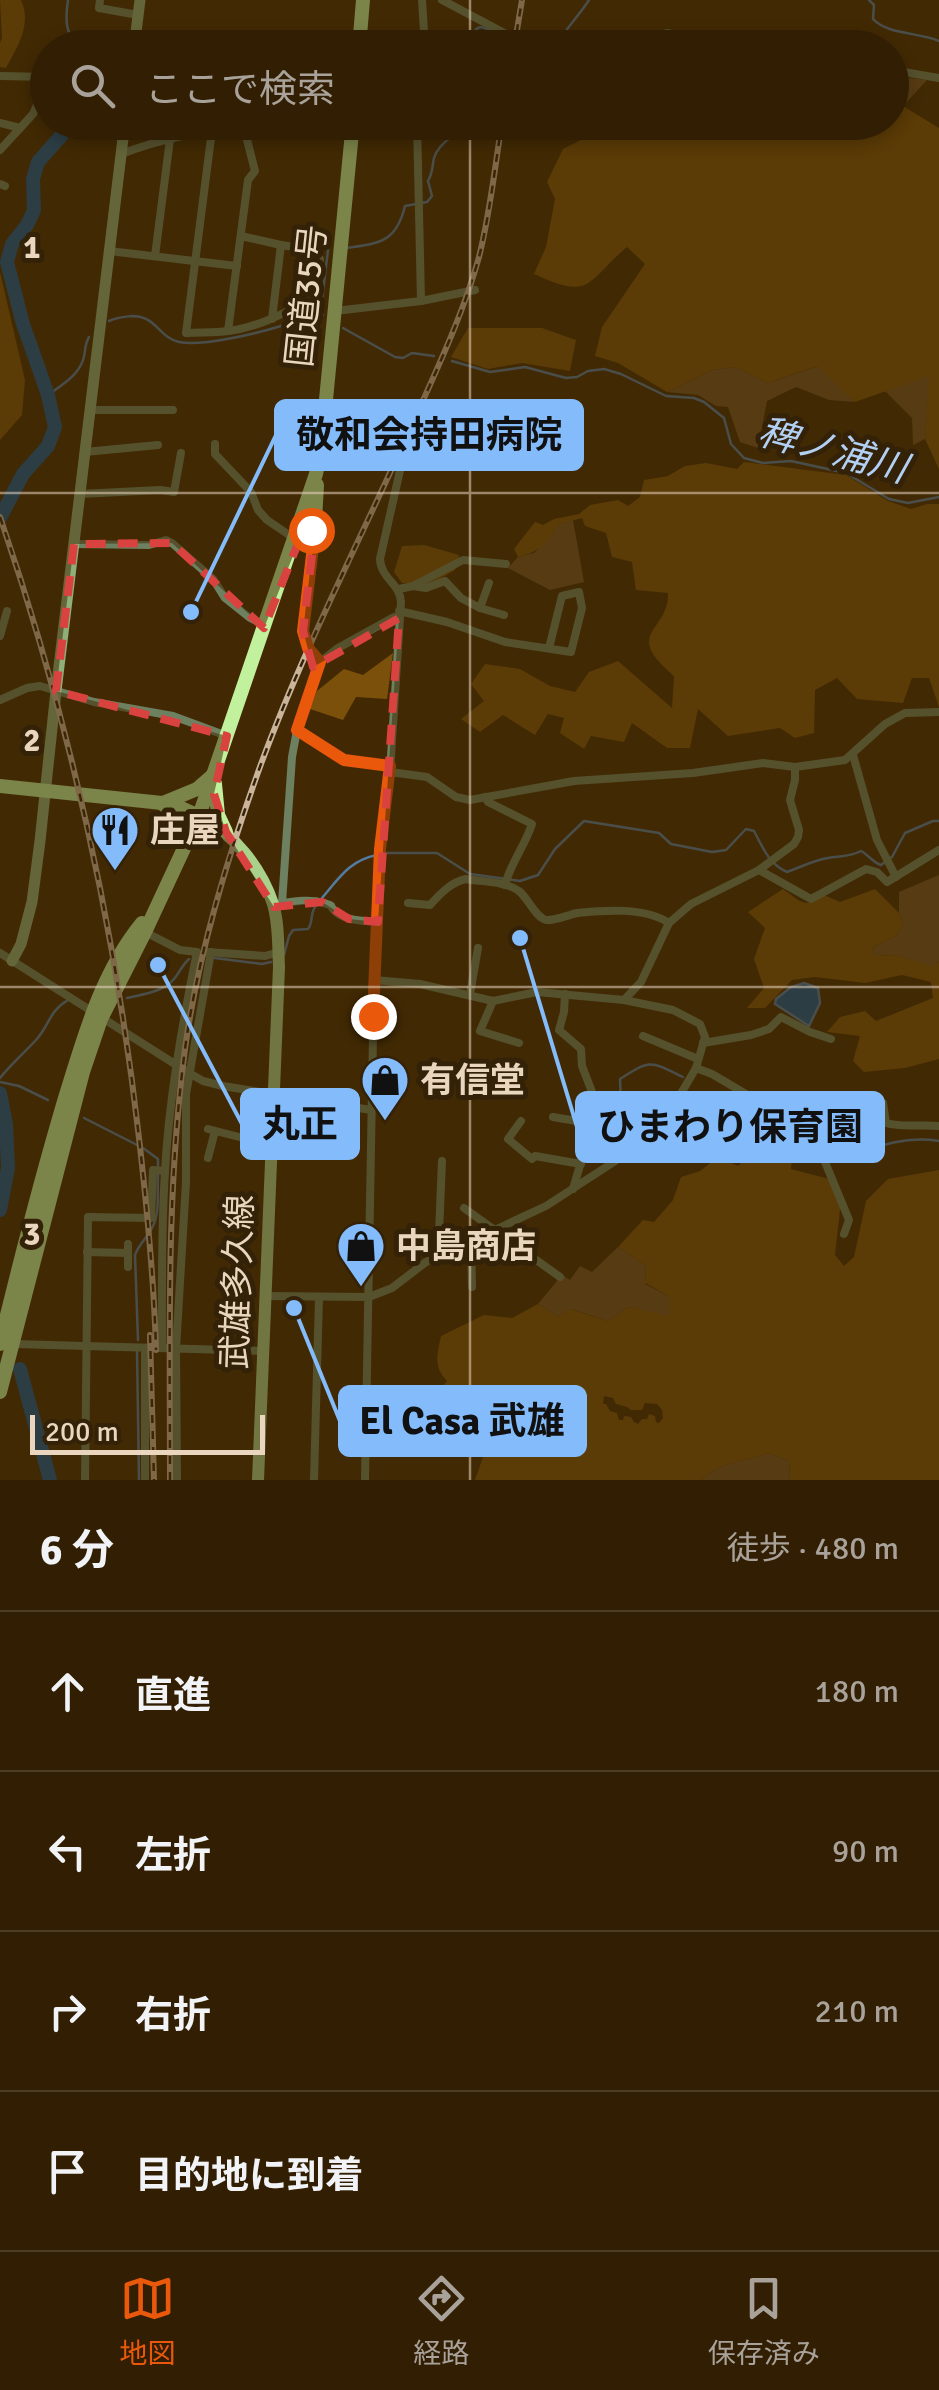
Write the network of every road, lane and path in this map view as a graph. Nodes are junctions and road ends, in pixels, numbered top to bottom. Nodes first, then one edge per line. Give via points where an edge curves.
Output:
1 (100, 0) edge
2 (140, 0) edge
3 (363, 0) edge
4 (422, 0) edge
5 (442, 0) edge
6 (138, 15) junction
7 (136, 30) edge
8 (360, 30) edge
9 (424, 30) edge
10 (500, 30) edge
11 (909, 73) edge
12 (0, 76) edge
13 (30, 77) edge
14 (939, 78) edge
15 (30, 117) edge
16 (0, 123) edge
17 (20, 128) junction
18 (123, 140) edge
19 (167, 140) edge
20 (170, 140) edge
21 (211, 140) edge
22 (247, 140) edge
23 (350, 140) edge
24 (418, 140) edge
25 (0, 150) edge
26 (121, 154) junction
27 (240, 236) junction
28 (281, 245) junction
29 (109, 250) junction
30 (155, 256) junction
31 (196, 261) junction
32 (237, 266) junction
33 (475, 290) dead end
34 (421, 301) junction
35 (335, 311) junction
36 (272, 319) junction
37 (228, 331) junction
38 (90, 410) junction
39 (172, 410) dead end
40 (215, 444) dead end
41 (158, 445) dead end
42 (85, 452) junction
43 (181, 453) dead end
44 (405, 457) dead end
45 (316, 474) junction
46 (80, 494) junction
47 (298, 532) junction
48 (314, 538) junction
49 (74, 544) junction
50 (506, 564) dead end
51 (489, 583) dead end
52 (413, 586) junction
53 (399, 589) junction
54 (480, 608) junction
55 (7, 611) dead end
56 (399, 614) junction
57 (504, 615) dead end
58 (266, 626) junction
59 (0, 636) edge
60 (549, 648) junction
61 (320, 662) junction
62 (56, 691) junction
63 (0, 700) edge
64 (937, 712) edge
65 (939, 724) edge
66 (297, 730) junction
67 (228, 736) junction
68 (853, 755) junction
69 (794, 766) junction
70 (390, 769) junction
71 (215, 773) junction
72 (0, 786) edge
73 (46, 790) junction
74 (485, 797) junction
75 (162, 804) junction
76 (200, 816) junction
77 (226, 832) junction
78 (185, 846) junction
79 (939, 850) edge
80 (766, 864) junction
81 (896, 877) junction
82 (507, 880) junction
83 (408, 903) dead end
84 (278, 905) junction
85 (378, 922) junction
86 (668, 923) junction
87 (141, 930) junction
88 (478, 948) dead end
89 (197, 952) junction
90 (211, 952) junction
91 (279, 952) junction
92 (0, 953) edge
93 (12, 961) junction
94 (374, 980) junction
95 (470, 994) junction
96 (564, 994) junction
97 (494, 1000) junction
98 (624, 1000) junction
99 (96, 1016) junction
100 (643, 1036) dead end
101 (830, 1038) dead end
102 (520, 1043) dead end
103 (704, 1043) junction
104 (697, 1063) junction
105 (176, 1065) junction
106 (189, 1073) junction
107 (274, 1094) junction
108 (371, 1110) junction
109 (778, 1112) junction
110 (553, 1117) dead end
111 (521, 1121) dead end
112 (594, 1124) junction
113 (939, 1126) edge
114 (272, 1141) junction
115 (208, 1158) dead end
116 (442, 1161) dead end
117 (581, 1164) junction
118 (164, 1171) junction
119 (573, 1189) junction
120 (464, 1208) dead end
121 (496, 1231) junction
122 (844, 1234) dead end
123 (471, 1243) junction
124 (87, 1252) junction
125 (432, 1259) junction
126 (128, 1267) dead end
127 (560, 1277) dead end
128 (472, 1287) dead end
129 (266, 1296) junction
130 (319, 1297) junction
131 (369, 1297) junction
132 (4, 1344) edge
133 (86, 1345) junction
134 (145, 1348) junction
135 (162, 1348) junction
136 (176, 1349) junction
137 (264, 1351) junction
138 (0, 1392) edge
139 (85, 1480) edge
140 (145, 1480) edge
141 (176, 1480) edge
142 (258, 1480) edge
143 (314, 1480) edge
144 (365, 1480) edge

1 - 6 street via 99,8
2 - 6 street
3 - 8 highway
4 - 9 street
5 - 10 street
6 - 7 street
11 - 14 street
12 - 13 street
15 - 17 street
16 - 17 street
17 - 25 street
18 - 26 street
19 - 26 street
20 - 30 street
21 - 31 street
22 - 27 street via 255,170
23 - 35 highway, 国道35号
24 - 34 street
26 - 29 street
27 - 28 street
27 - 32 street
28 - 36 street
28 - 36 street via 320,259 314,298
29 - 30 street
29 - 38 street
30 - 31 street
31 - 32 street
31 - 37 street via 186,332
32 - 37 street
33 - 34 street
34 - 35 street
35 - 45 highway, 国道35号
36 - 37 street
38 - 39 street
38 - 42 street
40 - 47 street via 215,454 267,520
41 - 42 street
42 - 46 street
43 - 46 street via 174,492
44 - 53 street via 380,560 383,574
45 - 47 highway, 国道35号
45 - 48 highway
46 - 49 street
47 - 48 street via 311,530
47 - 58 highway, 国道35号
48 - 61 street via 303,631
49 - 58 street via 172,542 225,598
49 - 62 street
50 - 52 street via 463,560
51 - 54 street
52 - 53 street
52 - 54 street via 445,581
53 - 56 street
54 - 57 street
55 - 59 street
56 - 60 street
56 - 61 street
56 - 70 street
58 - 67 highway, 国道35号
60 - 60 street via 571,652 580,592 562,596
61 - 66 street
62 - 63 street via 27,688
62 - 67 street via 173,716
62 - 73 street
64 - 65 street
64 - 68 street via 905,713
66 - 70 street via 344,760
66 - 84 street
67 - 71 highway, 国道35号
68 - 69 street
68 - 81 street via 877,840
69 - 74 street via 763,763 574,781
69 - 80 street via 790,800 798,838
70 - 74 street via 427,777 456,797
70 - 85 street
71 - 75 highway
71 - 76 highway, 国道35号
71 - 77 highway
72 - 73 highway
73 - 75 highway
73 - 93 street via 32,902
74 - 82 street via 532,824
75 - 76 highway
75 - 78 highway via 179,820
76 - 77 main road, 武雄多久線
76 - 78 highway, 国道35号
77 - 84 main road, 武雄多久線
78 - 87 highway, 国道35号
79 - 81 street
80 - 81 street via 811,899 866,869 887,882
80 - 86 street
82 - 83 street via 460,880 430,906
82 - 86 street via 547,920 612,911 657,915
84 - 85 street via 319,902 348,919
84 - 91 main road, 武雄多久線
85 - 94 street
86 - 98 street via 641,982
87 - 89 street
87 - 99 highway, 国道35号
88 - 95 street
89 - 90 street
89 - 105 street
90 - 91 street
90 - 106 street
91 - 107 main road, 武雄多久線
92 - 93 street
93 - 99 street
94 - 95 street
94 - 108 street
95 - 97 street
96 - 97 street
96 - 98 street
96 - 112 street via 559,1030 581,1049
97 - 102 street via 480,1030
98 - 103 street via 692,1019 704,1030
99 - 105 street
99 - 132 highway, 国道35号
100 - 104 street
101 - 103 street via 781,1017 752,1035
103 - 104 street
104 - 109 street
104 - 119 street via 657,1134
105 - 106 street
105 - 118 street
106 - 107 street
106 - 136 street
107 - 108 street
107 - 114 main road, 武雄多久線
108 - 131 street
109 - 113 street via 883,1103 886,1123
109 - 122 street via 794,1140 820,1150 849,1220
110 - 112 street
111 - 117 street via 508,1139 532,1159
112 - 117 street
114 - 115 street via 211,1130
114 - 129 main road, 武雄多久線
116 - 125 street
117 - 119 street
118 - 124 street via 153,1170 150,1218 88,1217
118 - 135 street
119 - 121 street
120 - 121 street
121 - 123 street
121 - 127 street
123 - 125 street
123 - 128 street
124 - 126 street via 128,1248
124 - 133 street
125 - 131 street
129 - 130 street
129 - 137 main road, 武雄多久線
130 - 131 street
130 - 143 street
131 - 144 street
132 - 133 street
132 - 138 highway, 国道35号
133 - 134 street
133 - 139 street
134 - 135 street
134 - 140 street
135 - 136 street
136 - 137 street
136 - 141 street
137 - 142 main road, 武雄多久線

